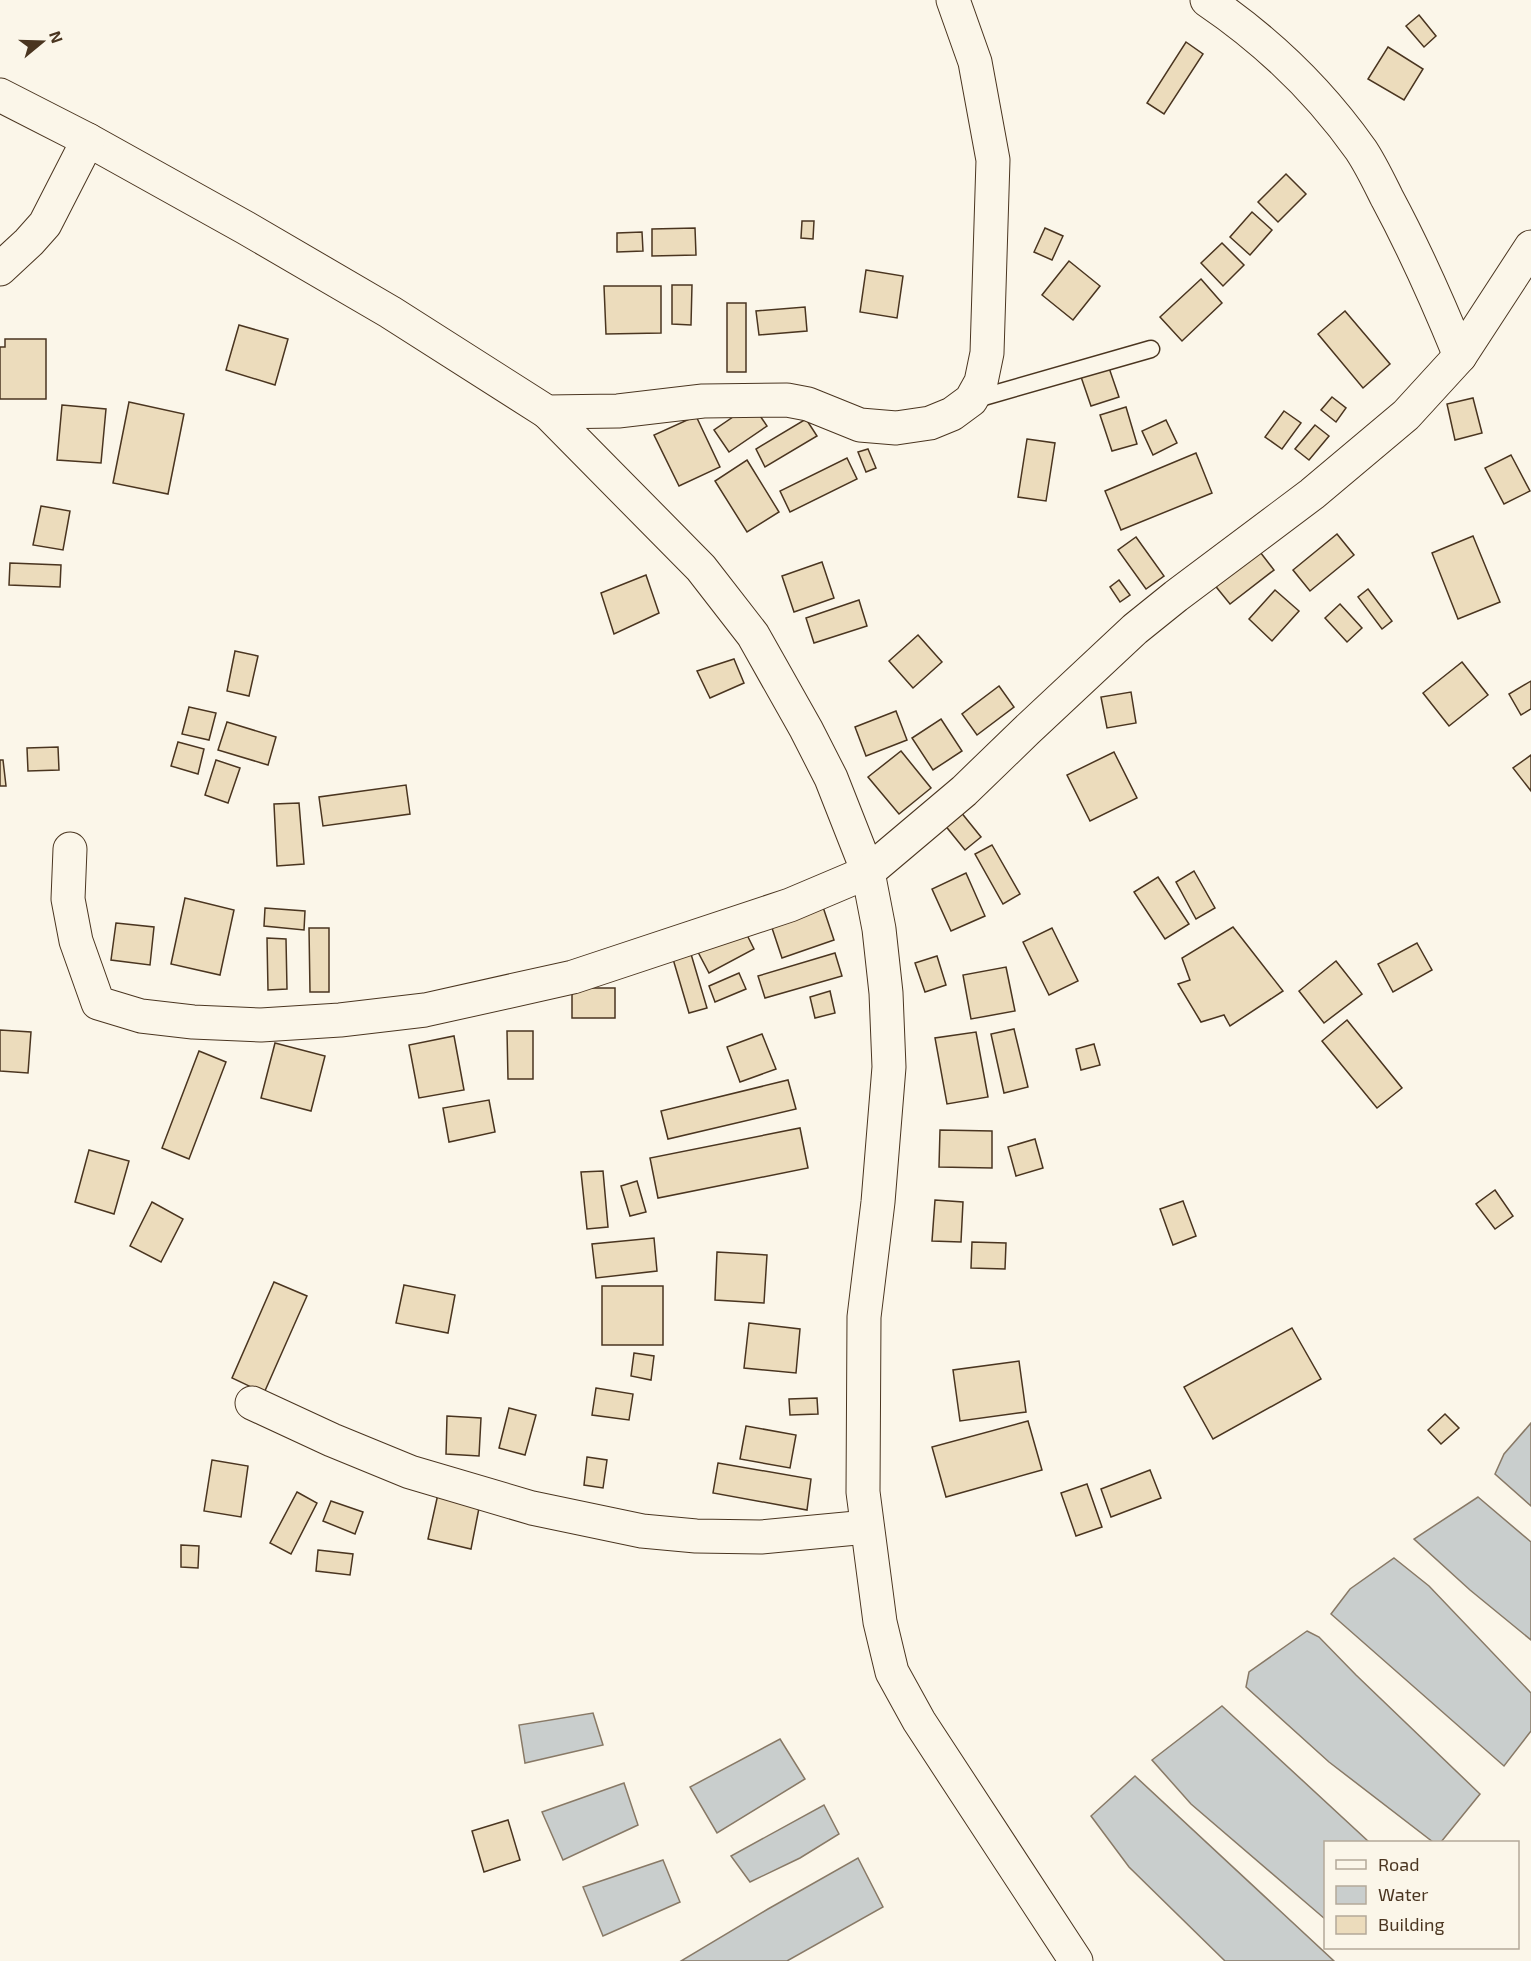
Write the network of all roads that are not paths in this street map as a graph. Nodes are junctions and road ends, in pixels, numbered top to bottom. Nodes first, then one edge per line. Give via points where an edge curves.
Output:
1 (953, 0) edge
2 (1207, 0) edge
3 (0, 95) edge
4 (88, 140) junction
5 (1531, 247) edge
6 (0, 269) edge
7 (1150, 349) dead end
8 (1460, 356) junction
9 (971, 400) junction
10 (548, 412) junction
11 (70, 849) dead end
12 (868, 872) junction
13 (252, 1402) dead end
14 (867, 1527) junction
15 (1076, 1961) edge

1 - 9 street via 975,62 993,160 987,353 981,382
2 - 8 street via 1240,22 1296,75 1362,152 1427,276
3 - 4 street
4 - 6 street via 45,224
4 - 10 street via 390,312
5 - 8 street
7 - 9 lane
8 - 12 street via 1406,415 1312,494 1135,629 964,791
9 - 10 street via 930,423 896,428 860,425 808,404 787,400 703,400 618,411
10 - 12 street via 701,567 753,635 831,778
11 - 12 street via 68,899 76,941 98,1003 141,1016 261,1025 425,1010 573,977 790,905
12 - 14 street via 886,993 889,1067 864,1317
13 - 14 street via 410,1472 532,1508 642,1531 761,1537
14 - 15 street via 880,1622 892,1672 919,1720

